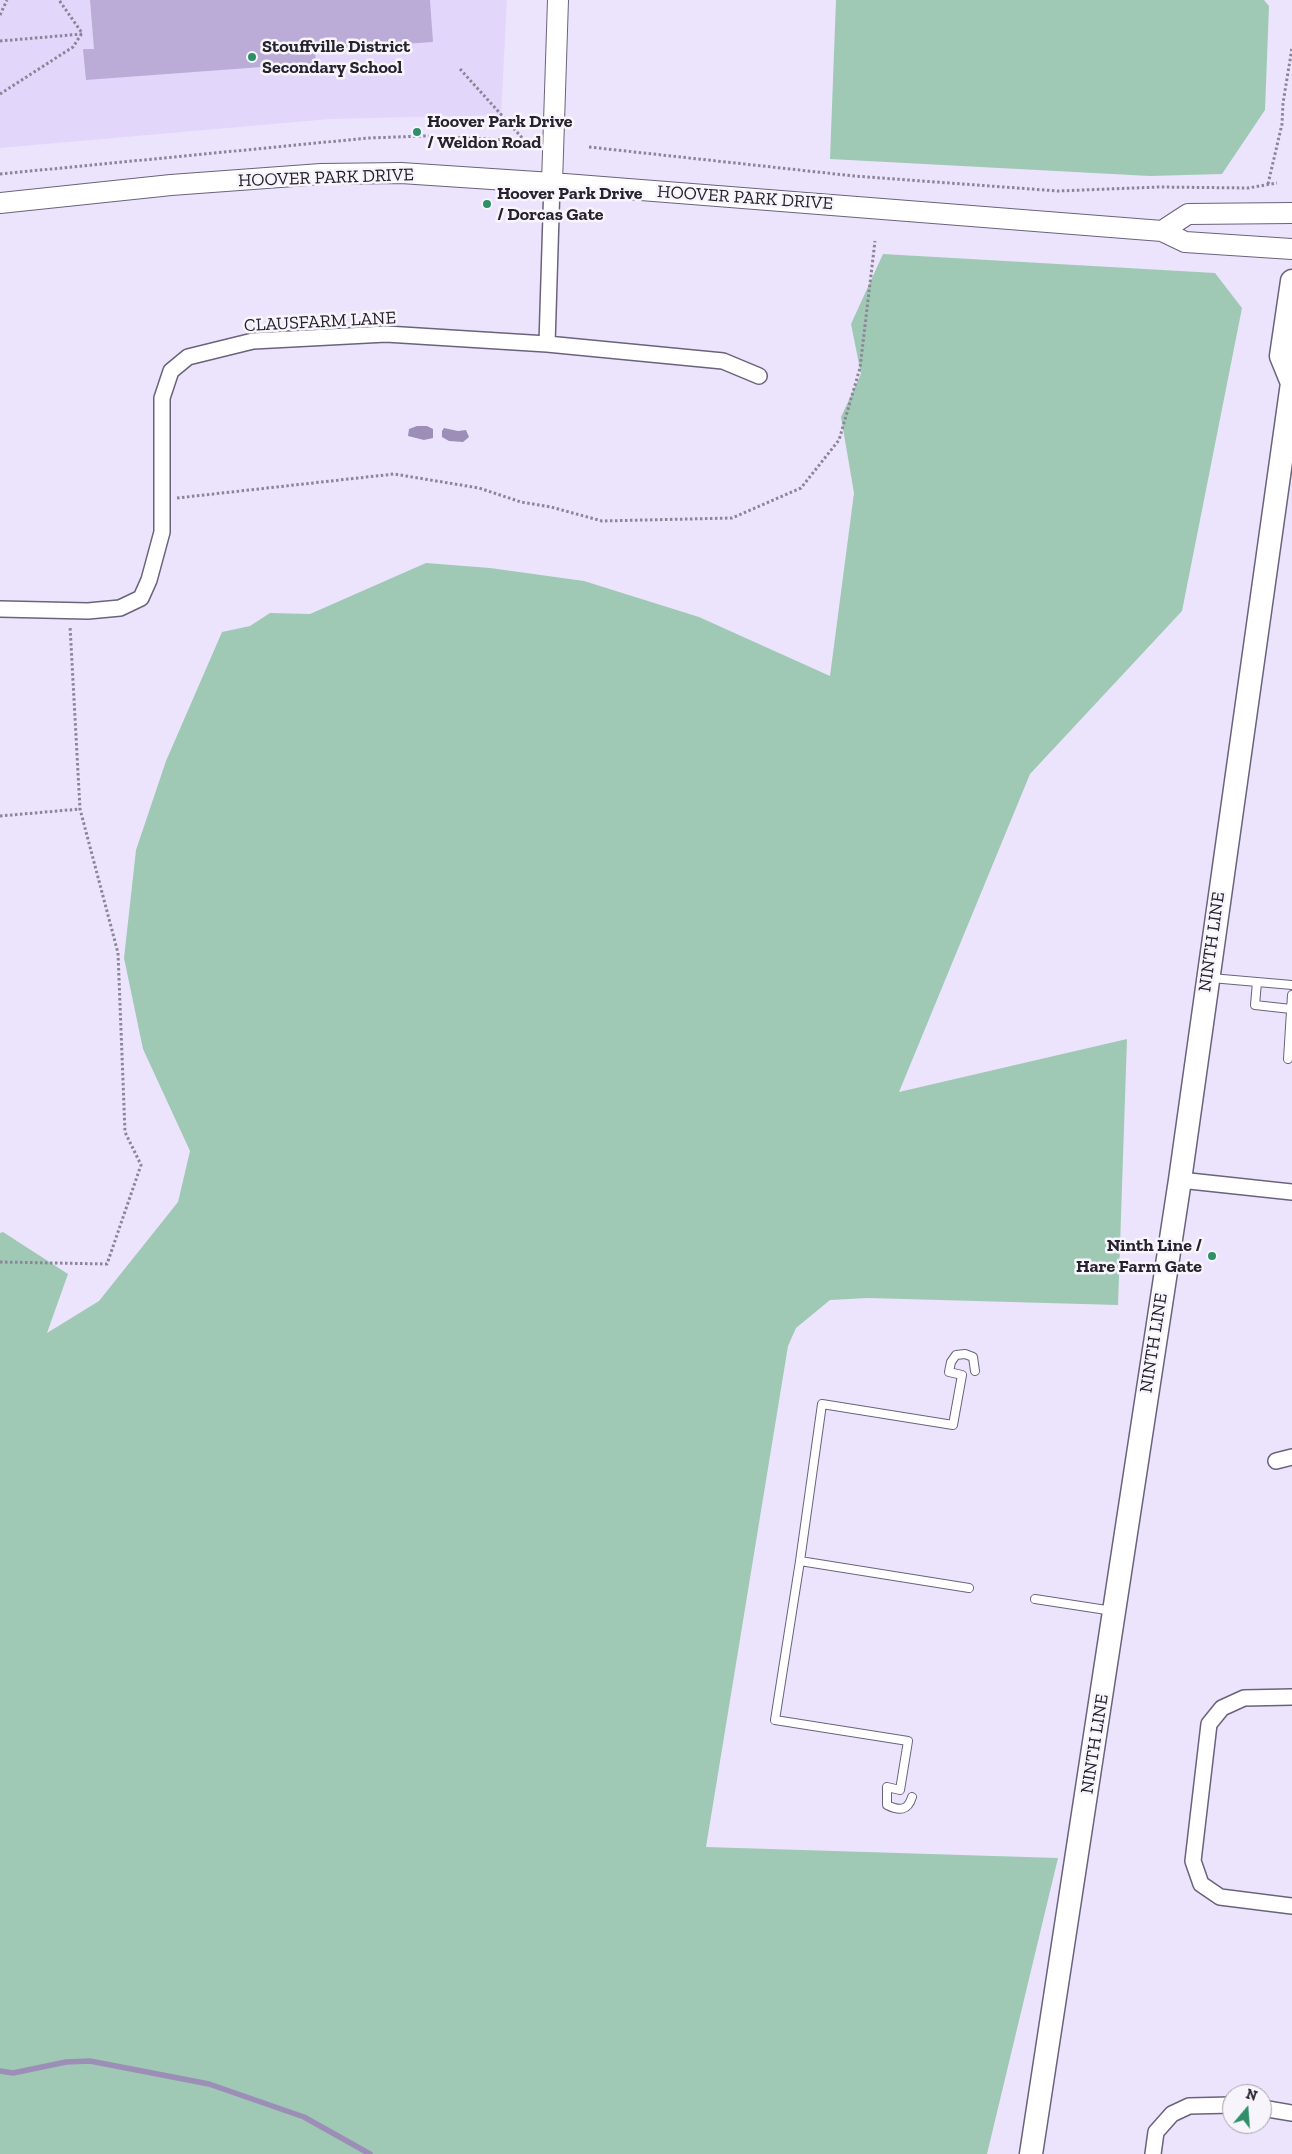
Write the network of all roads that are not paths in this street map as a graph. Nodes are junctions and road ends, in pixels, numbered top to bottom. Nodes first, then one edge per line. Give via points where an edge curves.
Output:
1 (558, 0) edge
2 (552, 183) junction
3 (0, 203) edge
4 (1292, 214) edge
5 (1162, 230) junction
6 (1292, 249) edge
7 (1292, 281) edge
8 (547, 344) junction
9 (759, 376) dead end
10 (1292, 383) edge
11 (0, 609) edge
12 (1207, 978) junction
13 (1257, 982) junction
14 (1292, 985) edge
15 (1292, 995) edge
16 (1291, 1009) edge
17 (1288, 1059) dead end
18 (1180, 1180) junction
19 (1292, 1192) edge
20 (969, 1374) dead end
21 (1292, 1457) edge
22 (1276, 1461) dead end
23 (800, 1561) junction
24 (969, 1588) dead end
25 (1035, 1599) dead end
26 (1115, 1612) junction
27 (1292, 1697) edge
28 (912, 1796) dead end
29 (1292, 1906) edge
30 (1222, 2104) edge
31 (1272, 2110) edge
32 (1292, 2113) edge
33 (1030, 2154) edge
34 (1153, 2154) edge

1 - 2 street
2 - 3 street, HOOVER PARK DRIVE via 401,173 321,174 171,185
2 - 5 street, HOOVER PARK DRIVE
2 - 8 street
4 - 5 street via 1188,214
5 - 6 street, HOOVER PARK DRIVE via 1185,242
7 - 10 main road, NINTH LINE via 1281,356
8 - 9 street, CLAUSFARM LANE via 724,361
8 - 11 street, CLAUSFARM LANE via 386,334 253,341 188,357 171,371 162,398 162,532 140,598 120,608
10 - 12 main road, NINTH LINE
12 - 13 lane
12 - 18 main road, NINTH LINE
13 - 14 lane
13 - 16 lane via 1255,1005
15 - 16 lane
16 - 17 lane
18 - 19 street
18 - 26 main road, NINTH LINE
20 - 23 lane via 953,1425 822,1404
21 - 22 street
23 - 24 lane
23 - 28 lane via 776,1720 908,1741 903,1790 887,1787 887,1805 897,1810 905,1809
25 - 26 lane
26 - 33 main road, NINTH LINE
27 - 29 street via 1244,1698 1222,1708 1210,1724 1194,1862 1201,1884 1220,1897
30 - 34 street via 1188,2106 1172,2114 1156,2132
31 - 32 street

